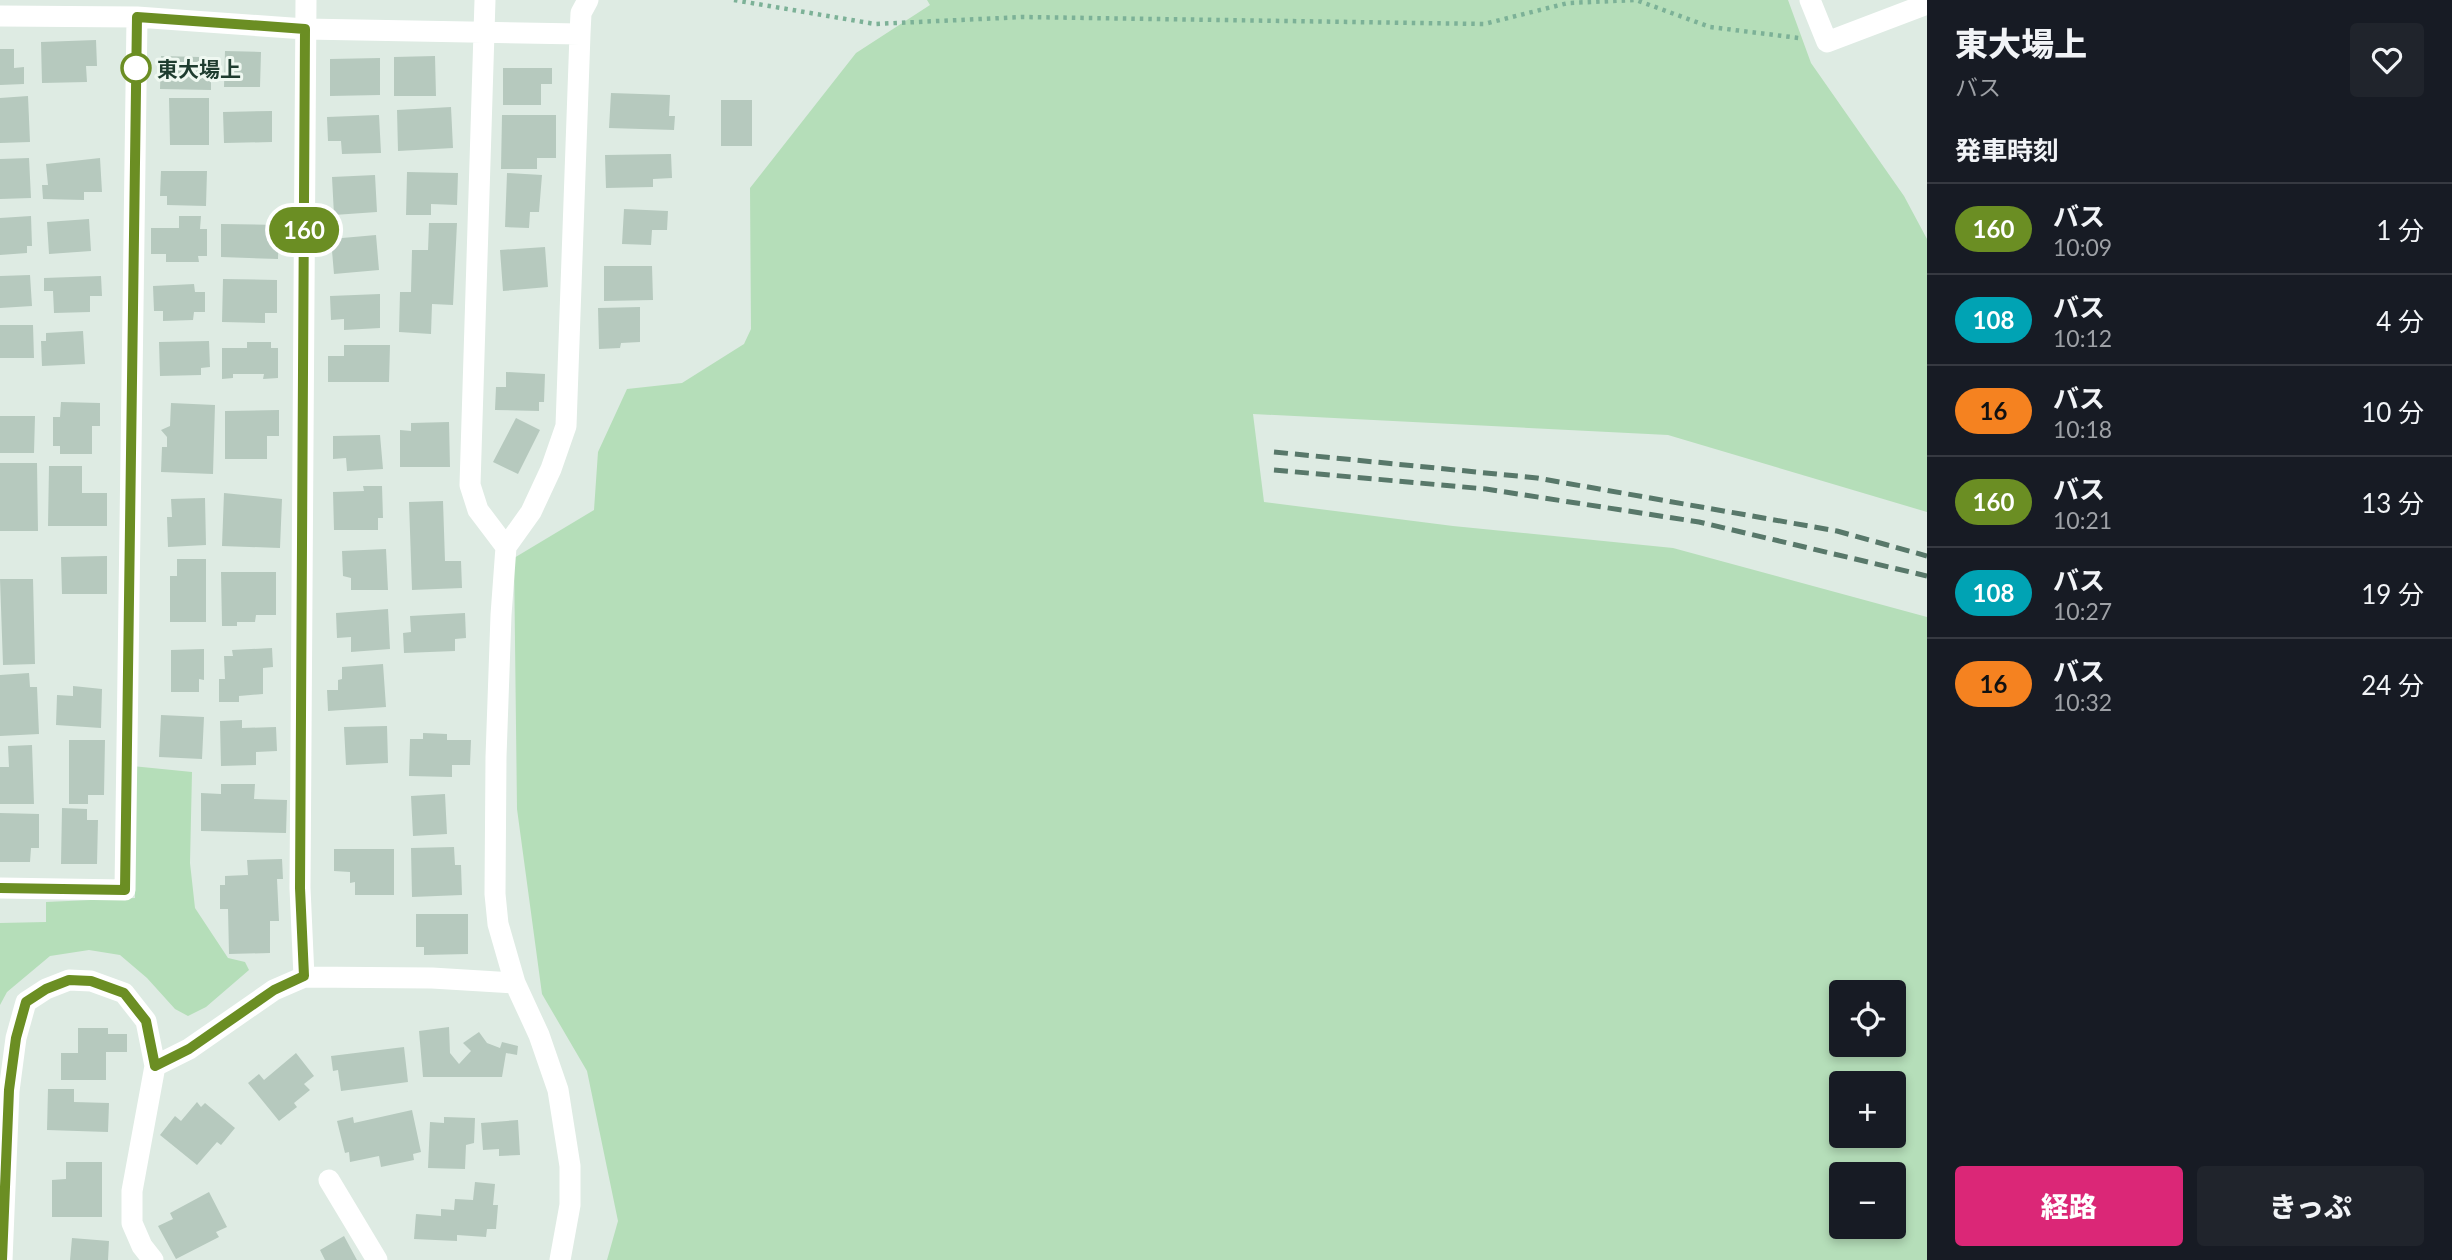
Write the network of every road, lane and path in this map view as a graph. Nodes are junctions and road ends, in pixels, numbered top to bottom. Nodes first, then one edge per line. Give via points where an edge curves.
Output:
1 (306, 0) edge
2 (485, 0) edge
3 (588, 0) edge
4 (734, 0) edge
5 (1811, 0) edge
6 (1927, 4) edge
7 (130, 12) edge
8 (0, 16) edge
9 (305, 29) junction
10 (484, 33) junction
11 (580, 34) junction
12 (1827, 42) junction
13 (506, 547) junction
14 (0, 888) edge
15 (304, 976) junction
16 (515, 983) junction
17 (155, 1066) junction
18 (329, 1180) dead end
19 (2, 1260) edge
20 (153, 1260) edge
21 (377, 1260) edge
22 (561, 1260) edge

1 - 9 street
2 - 10 street
3 - 11 street via 581,13
4 - 12 path via 876,24 1023,17 1484,24 1567,3 1636,0 1710,27
5 - 12 street
6 - 12 street
7 - 8 street
7 - 9 street
7 - 14 street via 125,890
9 - 10 street
9 - 15 street via 300,888
10 - 11 street
10 - 13 street via 470,485 478,510
11 - 13 street via 566,426 531,512
13 - 16 street via 496,744 495,894 498,924
15 - 16 street
15 - 17 street via 274,990 189,1049
16 - 22 street via 539,1035 564,1120 570,1205
17 - 19 street via 146,1021 124,993 91,981 69,980 26,1002 9,1090
17 - 20 street via 132,1202 132,1223
18 - 21 street

